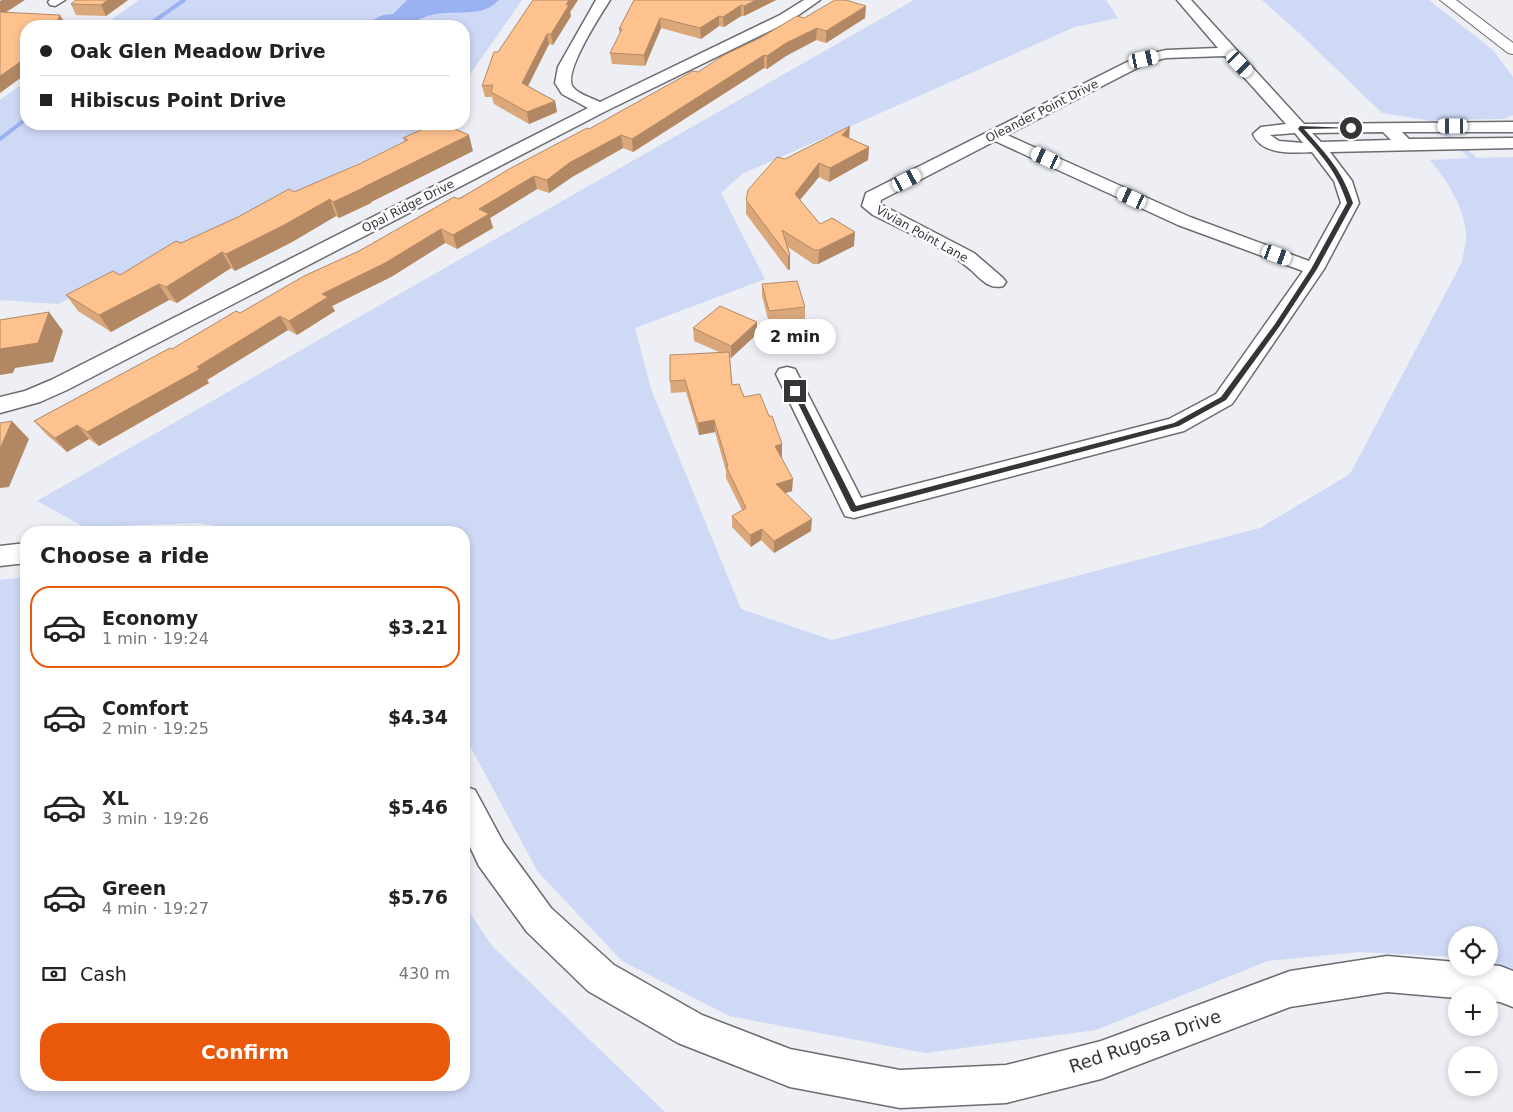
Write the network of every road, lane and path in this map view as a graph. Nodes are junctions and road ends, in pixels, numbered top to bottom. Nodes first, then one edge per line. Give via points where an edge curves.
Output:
1 (603, 0) edge
2 (813, 0) edge
3 (1184, 0) edge
4 (1447, 0) edge
5 (1513, 50) edge
6 (1228, 52) junction
7 (600, 108) junction
8 (1483, 126) junction
9 (1388, 127) junction
10 (1300, 128) junction
11 (1513, 128) edge
12 (995, 135) junction
13 (1506, 143) edge
14 (1405, 144) junction
15 (1318, 147) junction
16 (871, 206) joint
17 (1314, 269) junction
18 (996, 282) dead end
19 (787, 374) dead end
20 (0, 405) edge
21 (20, 554) edge
22 (0, 556) edge
23 (470, 813) edge
24 (1513, 989) edge

1 - 7 street via 565,67 563,83 567,91
2 - 7 street, Opal Ridge Drive via 785,18
3 - 6 street
4 - 5 main road
6 - 10 street
6 - 12 street, Oleander Point Drive via 1166,54 1144,59
7 - 20 street, Opal Ridge Drive via 59,385 32,397
8 - 9 street
8 - 11 street
8 - 13 street
9 - 10 street
9 - 14 street
10 - 15 street
10 - 15 street via 1267,130 1262,137 1268,143 1281,147
12 - 16 street, Oleander Point Drive via 872,197
12 - 17 street via 1184,222
13 - 14 street
14 - 15 street
15 - 17 street via 1343,181 1350,203
16 - 18 street, Vivian Point Lane via 967,257
17 - 19 street via 1224,399 1176,424 854,509
21 - 22 street
23 - 24 street, Red Rugosa Drive via 491,854 539,920 601,978 691,1030 790,1068 900,1089 1006,1084 1101,1060 1290,989 1387,974 1500,984

